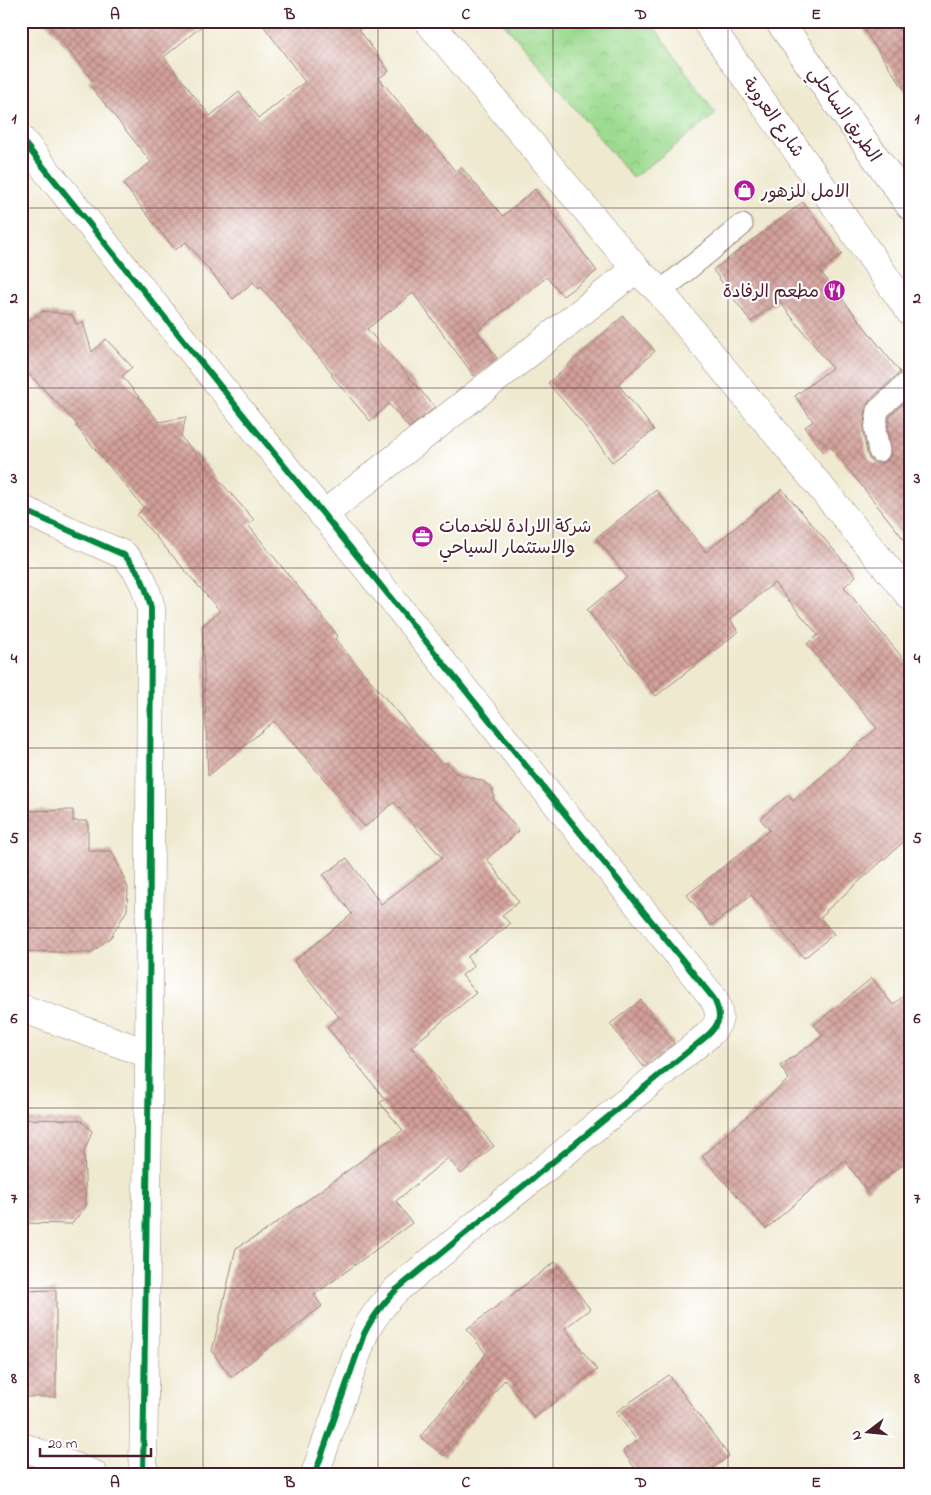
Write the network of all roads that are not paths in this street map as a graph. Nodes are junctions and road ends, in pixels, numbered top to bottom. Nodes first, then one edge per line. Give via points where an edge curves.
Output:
1 (428, 21) edge
2 (706, 21) edge
3 (779, 21) edge
4 (21, 139) edge
5 (910, 206) edge
6 (742, 225) dead end
7 (636, 269) junction
8 (660, 292) junction
9 (910, 312) edge
10 (910, 380) edge
11 (879, 452) dead end
12 (21, 509) edge
13 (324, 515) junction
14 (910, 596) edge
15 (21, 1008) edge
16 (149, 1054) junction
17 (21, 1446) edge
18 (93, 1474) edge
19 (143, 1474) edge
20 (315, 1474) edge

1 - 7 main road
2 - 9 main road, شارع العروبة
3 - 5 main road, الطريق الساحلي
4 - 13 main road
6 - 8 lane
7 - 8 main road
7 - 13 main road
8 - 14 main road
10 - 11 lane via 878,410 875,430
12 - 16 main road via 124,555 145,584 151,608
13 - 20 main road via 708,991 720,1011 720,1019 707,1036 396,1290 379,1308 364,1334
15 - 16 main road
16 - 19 main road
17 - 18 main road

